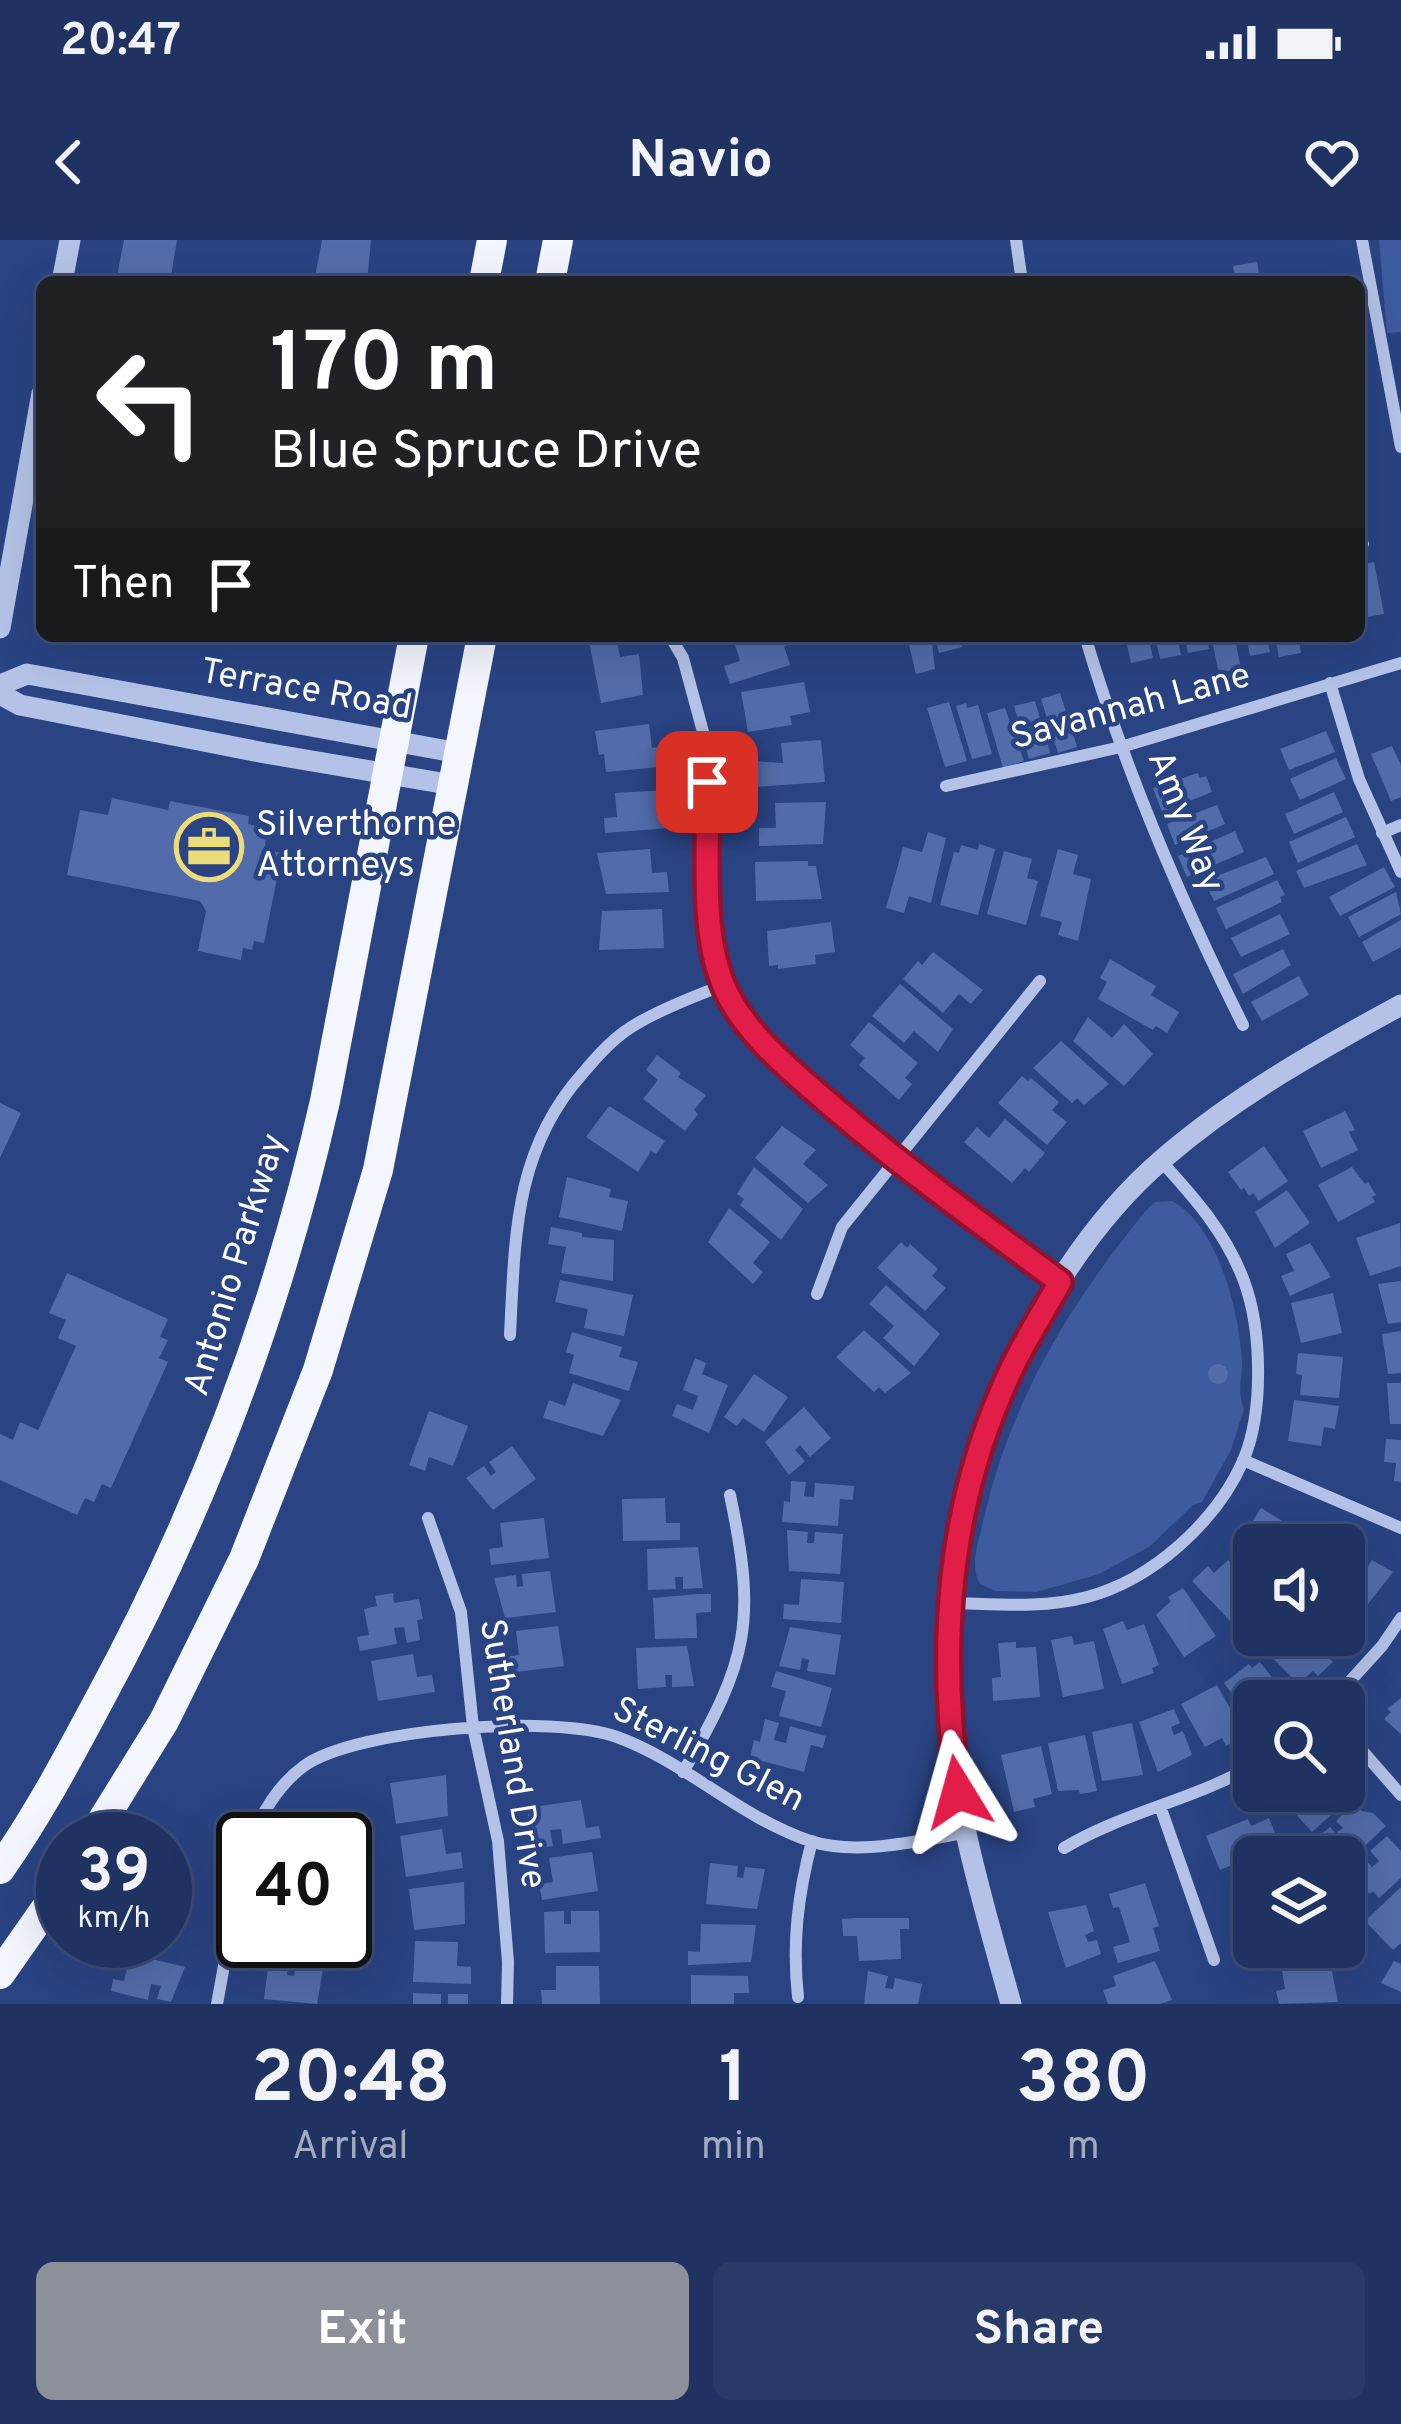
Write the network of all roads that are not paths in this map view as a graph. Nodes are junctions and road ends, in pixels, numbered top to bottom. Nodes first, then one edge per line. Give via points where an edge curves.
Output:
1 (70, 240) edge
2 (492, 240) edge
3 (558, 240) edge
4 (1016, 240) edge
5 (1362, 240) edge
6 (63, 276) edge
7 (485, 276) edge
8 (551, 276) edge
9 (1021, 276) edge
10 (1401, 347) edge
11 (1381, 350) junction
12 (36, 427) edge
13 (1401, 447) edge
14 (0, 628) edge
15 (413, 642) edge
16 (481, 642) edge
17 (674, 642) edge
18 (1087, 642) edge
19 (1401, 663) edge
20 (1330, 683) junction
21 (0, 690) edge
22 (392, 740) junction
23 (1121, 747) junction
24 (460, 753) junction
25 (385, 773) junction
26 (453, 785) junction
27 (946, 786) dead end
28 (1401, 825) edge
29 (1382, 833) junction
30 (1401, 872) edge
31 (1040, 981) dead end
32 (723, 985) junction
33 (1401, 1005) edge
34 (1243, 1025) dead end
35 (1160, 1160) junction
36 (895, 1161) junction
37 (1060, 1282) junction
38 (817, 1294) dead end
39 (510, 1335) dead end
40 (1244, 1460) junction
41 (730, 1495) dead end
42 (428, 1518) dead end
43 (1401, 1528) edge
44 (950, 1603) junction
45 (1401, 1618) edge
46 (1351, 1680) edge
47 (473, 1727) junction
48 (1365, 1754) edge
49 (683, 1772) junction
50 (1233, 1778) edge
51 (1401, 1795) edge
52 (1160, 1806) junction
53 (108, 1812) edge
54 (265, 1812) edge
55 (964, 1833) junction
56 (812, 1841) junction
57 (1064, 1848) dead end
58 (0, 1869) edge
59 (36, 1923) edge
60 (1214, 1960) dead end
61 (224, 1968) edge
62 (0, 1974) edge
63 (798, 1997) dead end
64 (217, 2004) edge
65 (507, 2004) edge
66 (1011, 2004) edge

1 - 6 street
2 - 7 main road
3 - 8 main road
4 - 9 street
5 - 11 street
10 - 11 street
11 - 13 street
12 - 14 street
15 - 22 main road, Antonio Parkway
16 - 24 main road
17 - 32 street via 706,743 706,902
18 - 23 street, Amy Way
19 - 20 street, Savannah Lane
20 - 23 street, Savannah Lane
20 - 29 street
21 - 22 street, Terrace Road via 27,674
21 - 25 street, Terrace Road via 20,705
22 - 24 street, Terrace Road
22 - 25 main road, Antonio Parkway
23 - 27 street, Savannah Lane
23 - 34 street, Amy Way
24 - 26 main road
25 - 26 street, Terrace Road
25 - 58 main road, Antonio Parkway via 309,1170 233,1413 129,1646
26 - 53 main road via 378,1170 318,1370 244,1559
28 - 29 street
29 - 30 street
31 - 36 street
32 - 36 street via 793,1072
32 - 39 street via 633,1025 544,1126 525,1174
33 - 35 street via 1283,1069
35 - 37 street
35 - 40 street via 1211,1217 1244,1280 1260,1369
36 - 37 street
36 - 38 street via 842,1227
37 - 44 street via 1011,1370 976,1463
40 - 43 street
40 - 44 street via 1181,1545 1091,1597 1040,1606
41 - 49 street via 746,1589 742,1638 722,1706
42 - 47 street, Sutherland Drive via 461,1612
44 - 55 street via 947,1710
45 - 46 street
47 - 49 street, Sterling Glen via 579,1726
47 - 54 street, Sterling Glen via 344,1748 307,1764
47 - 65 street, Sutherland Drive via 498,1841
48 - 51 street
49 - 56 street, Sterling Glen via 741,1810
50 - 52 street
52 - 57 street
52 - 60 street
55 - 56 street, Sterling Glen via 899,1844
55 - 66 street
56 - 63 street via 797,1912
59 - 62 main road
61 - 64 street

